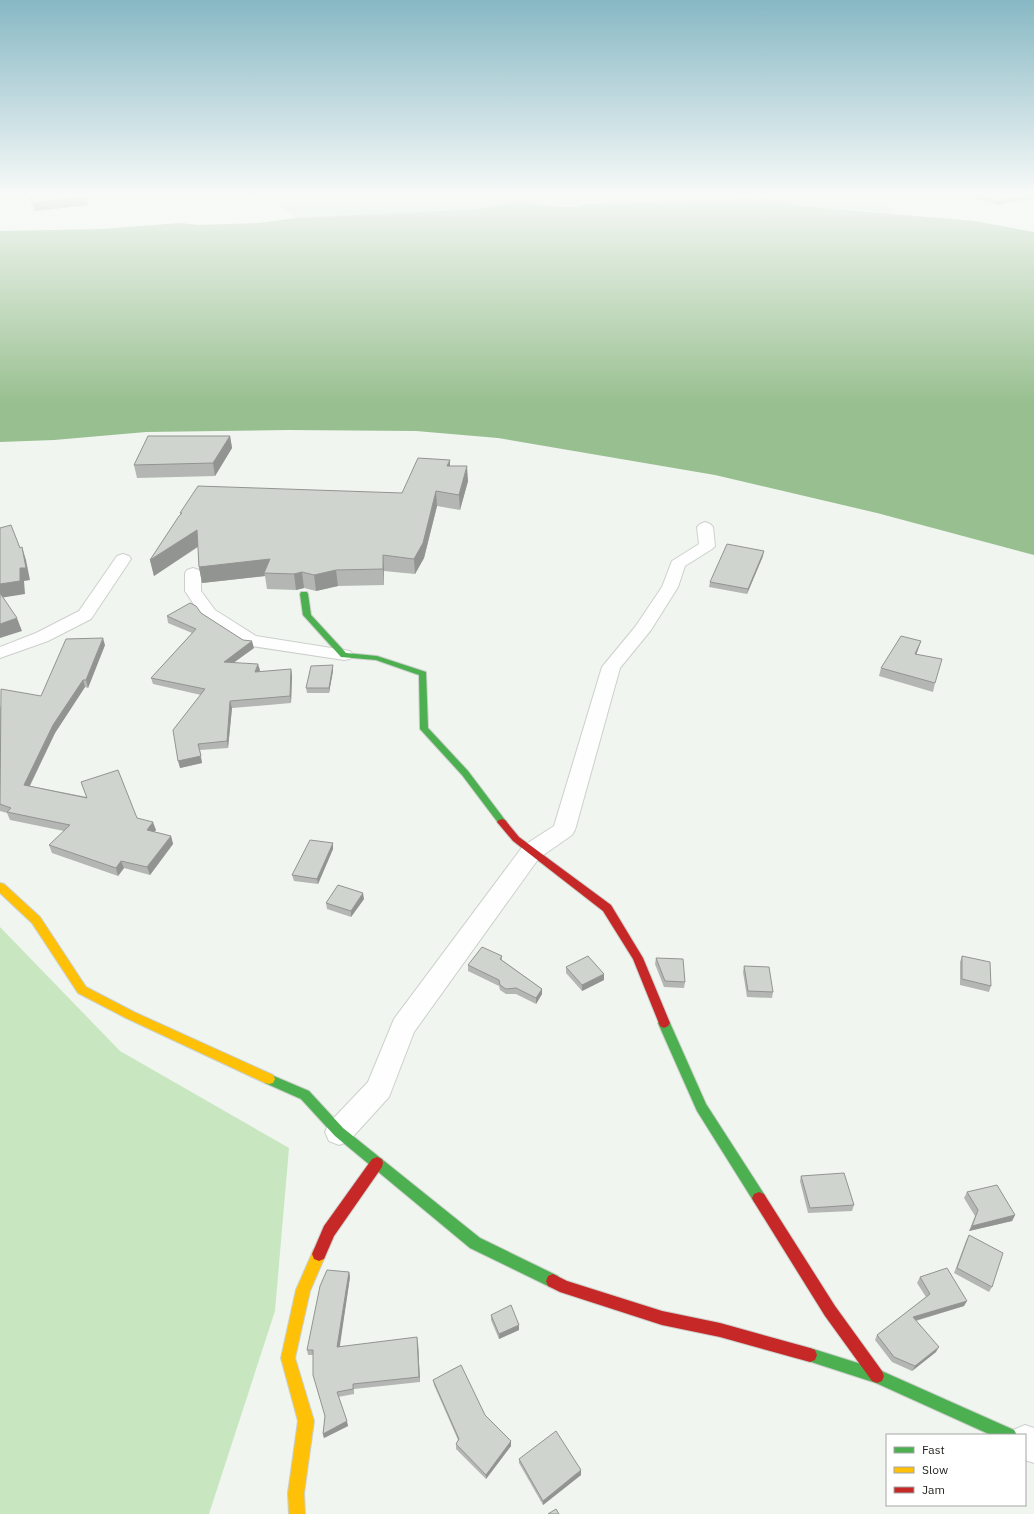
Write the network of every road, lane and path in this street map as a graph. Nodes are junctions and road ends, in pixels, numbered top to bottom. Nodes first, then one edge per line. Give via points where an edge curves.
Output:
1 (705, 527) dead end
2 (123, 559) dead end
3 (193, 573) dead end
4 (304, 594) dead end
5 (0, 653) edge
6 (344, 655) junction
7 (531, 852) junction
8 (0, 887) edge
9 (339, 1132) junction
10 (377, 1163) junction
11 (877, 1376) junction
12 (1007, 1434) edge
13 (298, 1514) edge

1 - 7 street via 707,546 678,564 670,587 642,630 610,667 564,830
2 - 5 street via 85,615 42,637
3 - 6 street via 193,591 209,614 251,641
4 - 6 street via 307,615
6 - 7 street via 377,658 423,674 424,729 465,773 516,839
7 - 9 street via 403,1027 379,1089
7 - 11 street via 607,908 638,958 701,1108 830,1310
8 - 9 street via 36,920 74,992 305,1095
9 - 10 street
10 - 11 street via 475,1243 565,1287 662,1318 788,1348
10 - 13 street via 329,1230 303,1290 288,1358 306,1421 296,1493
11 - 12 street

